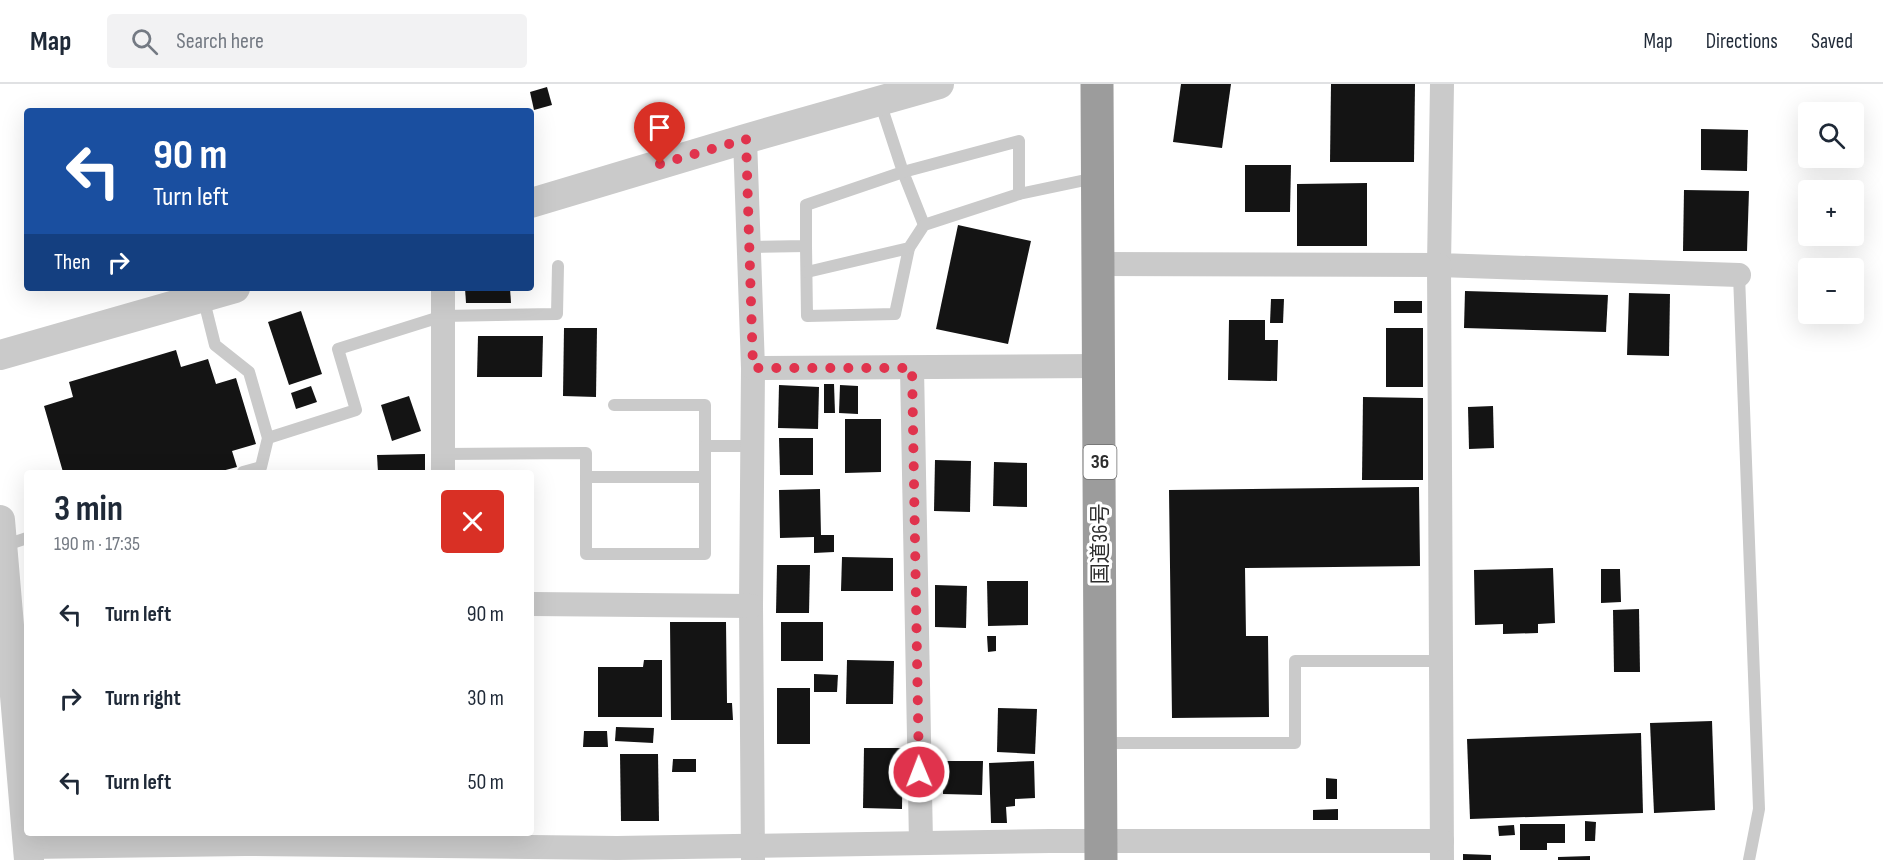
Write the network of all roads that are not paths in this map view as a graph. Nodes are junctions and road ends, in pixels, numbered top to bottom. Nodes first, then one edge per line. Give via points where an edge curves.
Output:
1 (939, 84) edge
2 (1097, 84) edge
3 (1442, 84) edge
4 (880, 102) junction
5 (746, 139) junction
6 (903, 172) junction
7 (1098, 177) junction
8 (1019, 194) junction
9 (534, 202) edge
10 (924, 225) junction
11 (806, 246) junction
12 (749, 248) junction
13 (909, 248) junction
14 (1099, 264) junction
15 (1439, 265) junction
16 (558, 266) dead end
17 (807, 272) junction
18 (1739, 275) joint
19 (224, 291) edge
20 (443, 291) edge
21 (202, 297) junction
22 (443, 316) junction
23 (0, 355) edge
24 (1100, 366) junction
25 (753, 368) junction
26 (912, 368) junction
27 (614, 405) dead end
28 (268, 438) junction
29 (705, 446) junction
30 (752, 446) junction
31 (443, 463) edge
32 (250, 470) edge
33 (586, 477) junction
34 (705, 477) junction
35 (10, 535) edge
36 (534, 604) edge
37 (751, 606) junction
38 (1441, 661) junction
39 (1100, 743) junction
40 (24, 783) edge
41 (27, 836) edge
42 (921, 843) junction
43 (444, 846) edge
44 (1101, 850) edge
45 (1442, 851) edge
46 (245, 852) edge
47 (753, 853) edge
48 (28, 854) edge
49 (617, 854) edge
50 (1749, 860) edge

1 - 4 street
2 - 7 highway, 国道36号 / 36
3 - 15 street
4 - 5 street
4 - 6 lane
5 - 9 street
5 - 12 street
6 - 8 lane via 1019,141
6 - 10 lane
6 - 11 lane via 806,205
7 - 8 lane
7 - 14 highway, 国道36号 / 36
8 - 10 lane
10 - 13 lane
11 - 12 lane
11 - 17 lane
12 - 25 street
13 - 17 lane
13 - 17 lane via 895,314 807,316
14 - 15 street
14 - 24 highway, 国道36号 / 36
15 - 18 street
15 - 38 street
16 - 22 lane via 557,314
18 - 50 lane via 1759,809
19 - 21 street
20 - 22 street
21 - 23 street
21 - 28 lane via 215,345 249,372
22 - 28 lane via 339,350 356,410
22 - 31 street
24 - 26 street
24 - 39 highway, 国道36号 / 36
25 - 26 street
25 - 30 street
26 - 42 street
27 - 29 lane via 705,405
28 - 32 lane via 261,467
29 - 30 lane
29 - 34 lane
30 - 37 street
31 - 33 lane via 586,453
33 - 34 lane
33 - 34 lane via 586,555 705,554
35 - 40 street
36 - 37 street
37 - 47 street
38 - 39 lane via 1295,661 1295,742
38 - 45 street
39 - 44 highway, 国道36号 / 36
41 - 48 street
42 - 44 street
42 - 47 street
43 - 46 street
43 - 49 street
44 - 45 street
46 - 48 street
47 - 49 street

